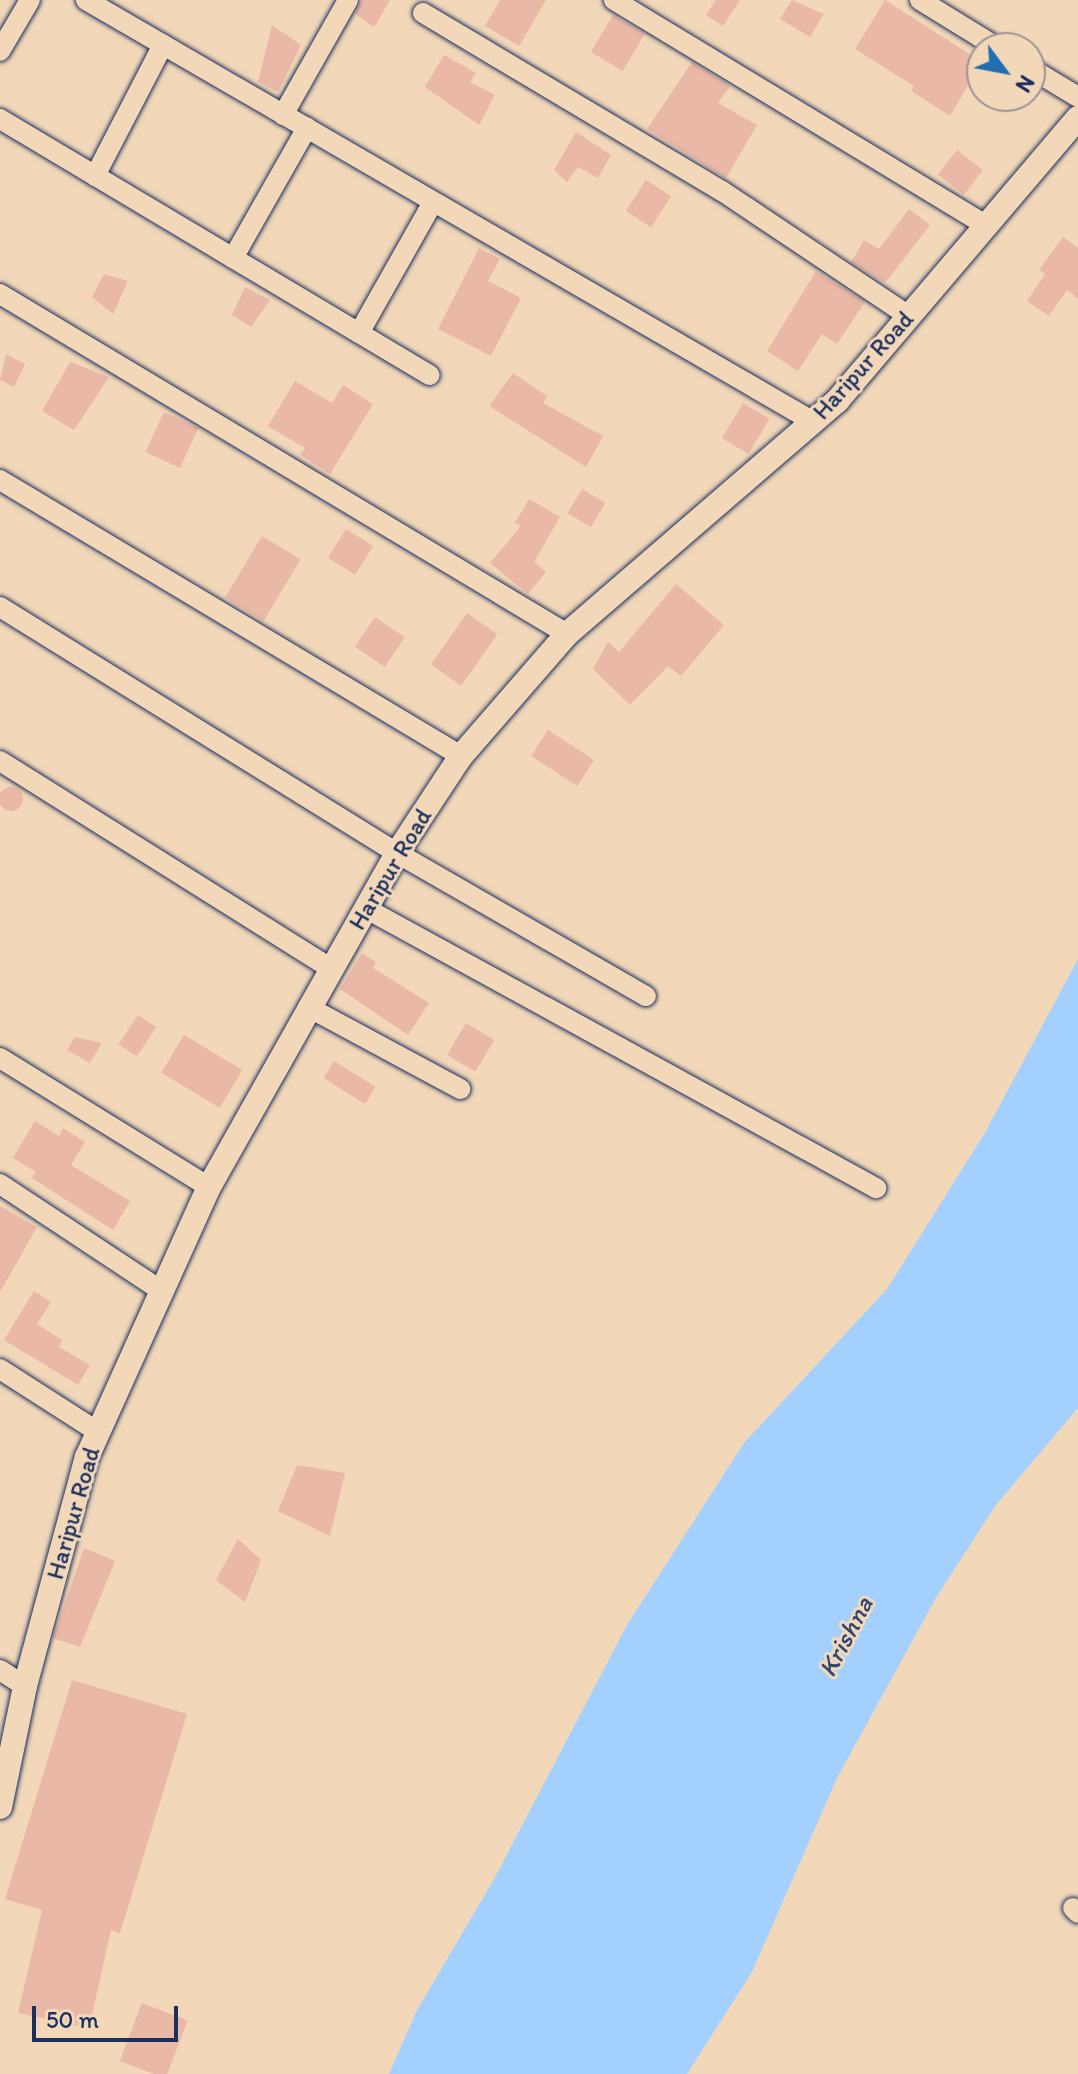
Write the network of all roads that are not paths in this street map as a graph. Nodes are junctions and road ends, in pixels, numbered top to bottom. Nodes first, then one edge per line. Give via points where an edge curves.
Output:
1 (30, 0) edge
2 (86, 0) edge
3 (348, 0) edge
4 (614, 0) edge
5 (920, 0) edge
6 (423, 13) dead end
7 (972, 32) edge
8 (163, 45) junction
9 (0, 51) edge
10 (1046, 78) edge
11 (1078, 97) edge
12 (283, 115) junction
13 (1078, 118) edge
14 (0, 119) edge
15 (307, 128) junction
16 (95, 176) junction
17 (433, 202) junction
18 (986, 225) junction
19 (233, 258) junction
20 (0, 294) edge
21 (909, 316) junction
22 (359, 333) junction
23 (429, 375) dead end
24 (812, 421) junction
25 (0, 480) edge
26 (0, 607) edge
27 (567, 634) junction
28 (461, 756) junction
29 (0, 761) edge
30 (397, 853) junction
31 (365, 908) junction
32 (330, 968) junction
33 (646, 996) dead end
34 (308, 1007) junction
35 (0, 1058) edge
36 (460, 1089) dead end
37 (0, 1184) edge
38 (209, 1187) junction
39 (876, 1188) dead end
40 (163, 1292) junction
41 (0, 1369) edge
42 (98, 1432) junction
43 (0, 1670) edge
44 (25, 1686) junction
45 (4, 1767) edge
46 (0, 1807) edge

1 - 9 street
2 - 8 street
3 - 12 street
4 - 18 street
5 - 7 street
6 - 21 street via 792,235
8 - 12 street
8 - 16 street
10 - 11 street
12 - 15 street
13 - 18 street, Haripur Road
14 - 16 street
15 - 17 street
15 - 19 street
16 - 19 street
17 - 22 street
17 - 24 street
18 - 21 street, Haripur Road
19 - 22 street
20 - 27 street
21 - 24 street, Haripur Road via 837,401
22 - 23 street
24 - 27 street, Haripur Road
25 - 28 street
26 - 30 street
27 - 28 street, Haripur Road
28 - 30 street, Haripur Road
29 - 32 street
30 - 31 street, Haripur Road
30 - 33 street
31 - 32 street, Haripur Road
31 - 39 street
32 - 34 street, Haripur Road
34 - 36 street
34 - 38 street, Haripur Road
35 - 38 street
37 - 40 street
38 - 40 street, Haripur Road
40 - 42 street, Haripur Road
41 - 42 street
42 - 44 street, Haripur Road
43 - 44 street
44 - 45 street, Haripur Road
45 - 46 street, Haripur Road

